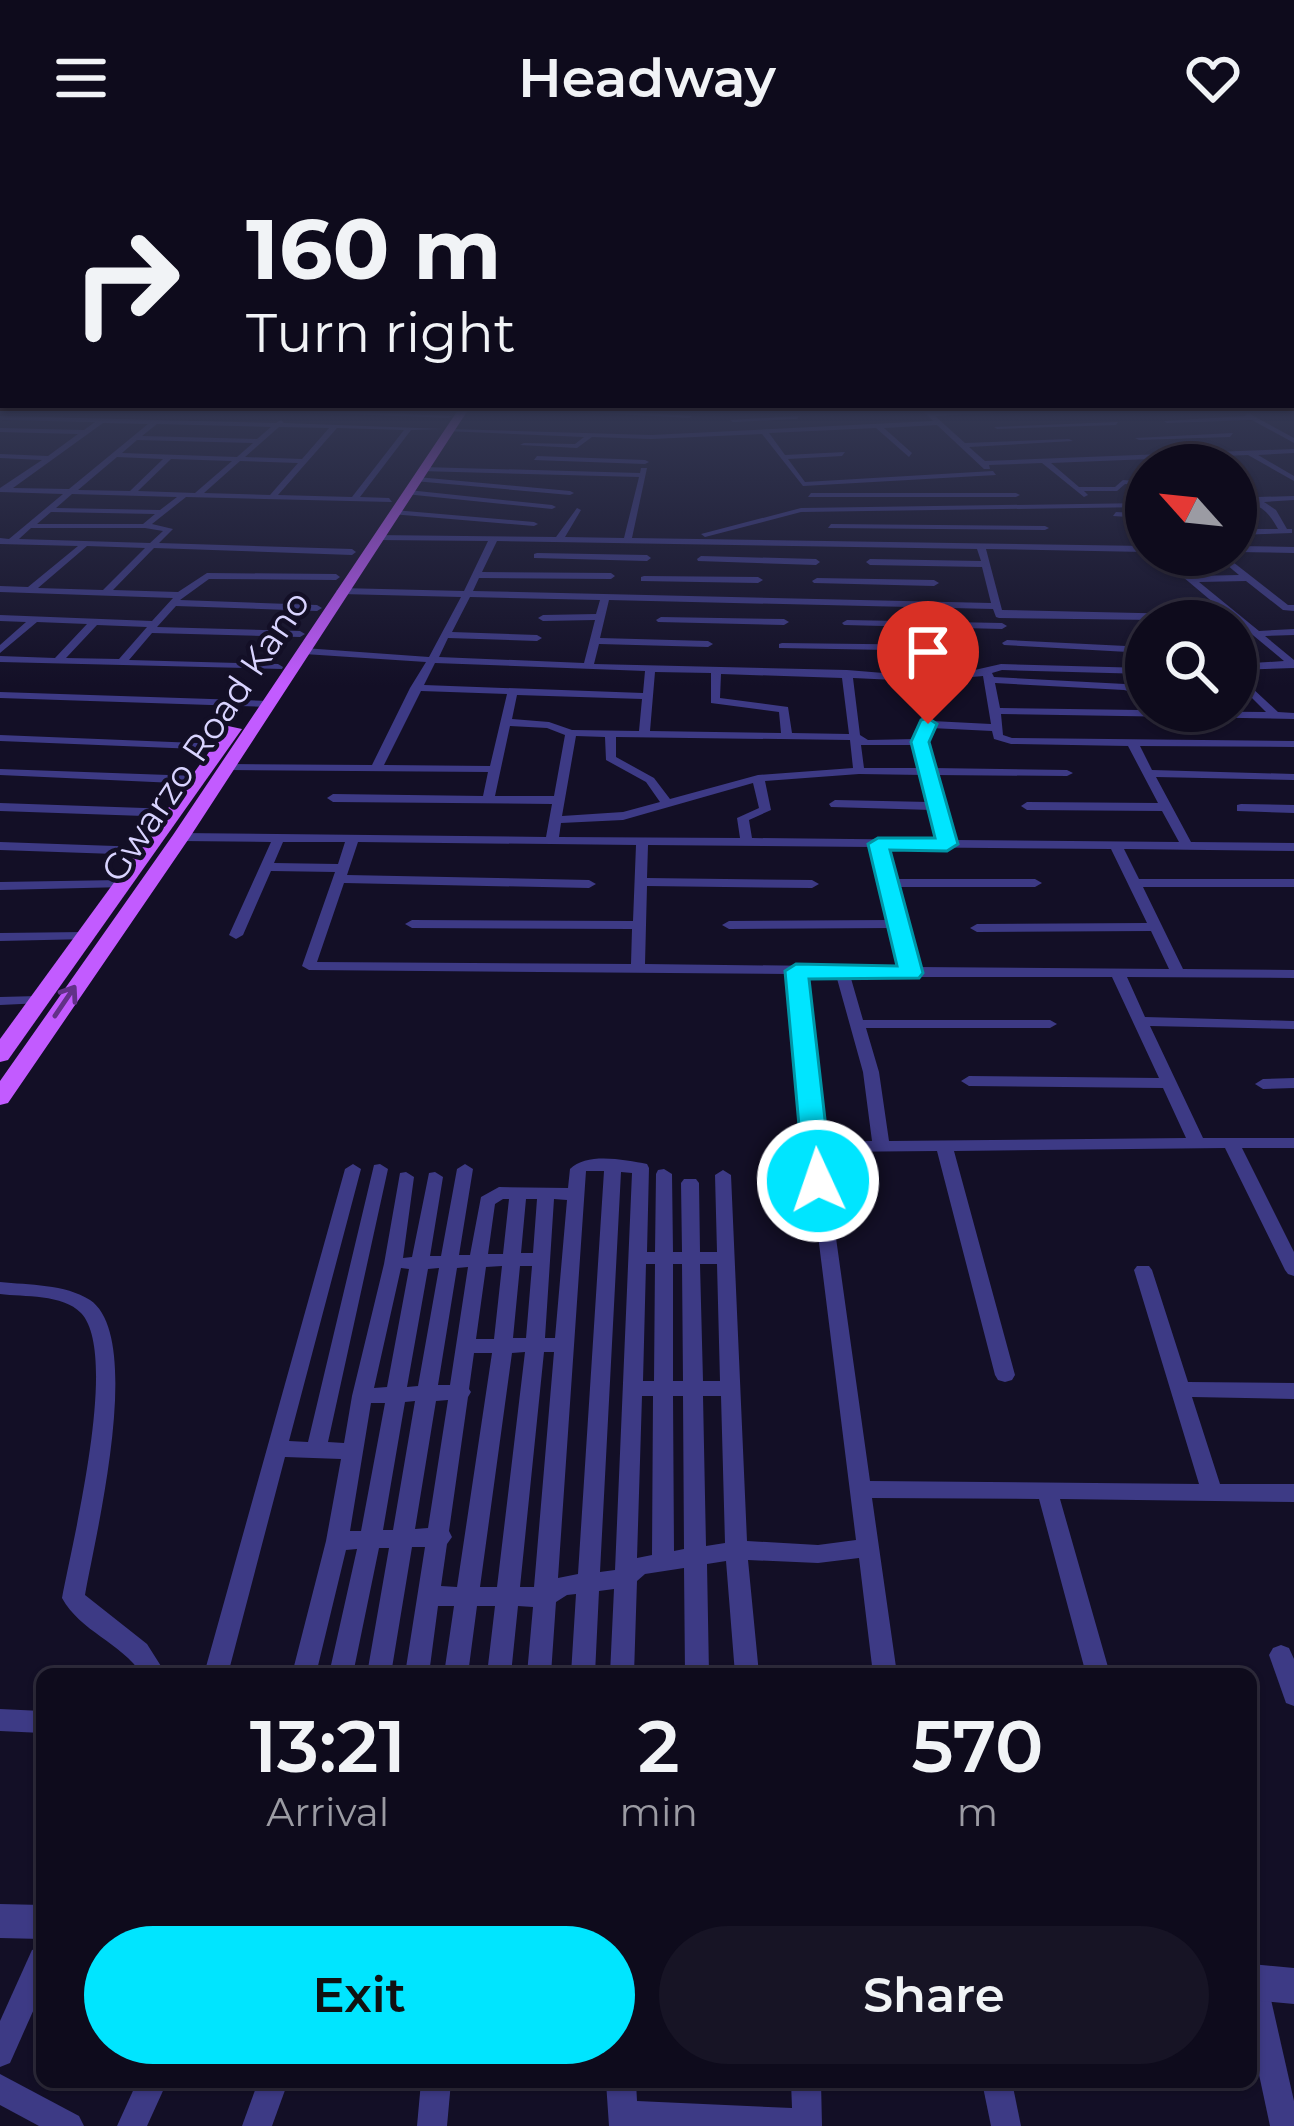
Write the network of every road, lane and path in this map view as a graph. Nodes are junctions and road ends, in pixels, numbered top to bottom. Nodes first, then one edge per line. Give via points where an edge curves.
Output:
1 (59, 502) edge
2 (174, 502) edge
3 (366, 502) edge
4 (395, 502) edge
5 (396, 502) edge
6 (506, 502) edge
7 (558, 502) edge
8 (636, 502) edge
9 (816, 502) edge
10 (1023, 502) edge
11 (1095, 502) edge
12 (1259, 502) edge
13 (510, 503) junction
14 (392, 506) junction
15 (1125, 506) edge
16 (551, 507) junction
17 (1102, 507) junction
18 (52, 509) junction
19 (577, 510) dead end
20 (821, 510) junction
21 (1032, 510) junction
22 (160, 512) junction
23 (1273, 512) junction
24 (1294, 514) edge
25 (1125, 515) edge
26 (494, 520) junction
27 (534, 524) junction
28 (31, 526) junction
29 (145, 526) junction
30 (832, 526) junction
31 (1045, 528) junction
32 (1289, 531) edge
33 (1257, 532) edge
34 (377, 537) junction
35 (520, 539) junction
36 (628, 539) junction
37 (650, 539) junction
38 (493, 540) junction
39 (560, 540) junction
40 (681, 540) junction
41 (815, 543) junction
42 (842, 543) junction
43 (3, 544) edge
44 (84, 544) junction
45 (982, 546) junction
46 (153, 548) junction
47 (1059, 548) junction
48 (1125, 549) edge
49 (1257, 549) edge
50 (1294, 550) edge
51 (352, 553) junction
52 (537, 556) dead end
53 (647, 558) junction
54 (701, 559) dead end
55 (816, 562) junction
56 (871, 562) dead end
57 (986, 564) junction
58 (477, 574) junction
59 (611, 576) dead end
60 (1186, 576) edge
61 (1245, 576) edge
62 (1247, 578) junction
63 (644, 579) junction
64 (1190, 579) junction
65 (758, 580) dead end
66 (817, 581) junction
67 (934, 583) dead end
68 (339, 584) junction
69 (0, 589) edge
70 (30, 590) junction
71 (106, 592) junction
72 (470, 594) junction
73 (605, 598) junction
74 (641, 598) junction
75 (177, 599) junction
76 (1216, 600) edge
77 (782, 601) junction
78 (817, 602) junction
79 (316, 608) junction
80 (1294, 608) edge
81 (997, 609) junction
82 (600, 617) junction
83 (1125, 617) edge
84 (0, 618) edge
85 (543, 618) dead end
86 (35, 619) junction
87 (661, 620) dead end
88 (95, 622) junction
89 (784, 622) junction
90 (847, 623) dead end
91 (1002, 626) junction
92 (153, 627) junction
93 (1294, 632) edge
94 (444, 634) junction
95 (1257, 634) joint
96 (537, 638) dead end
97 (596, 640) junction
98 (302, 643) junction
99 (1007, 643) junction
100 (708, 644) dead end
101 (782, 646) junction
102 (946, 649) dead end
103 (1125, 649) edge
104 (0, 650) edge
105 (0, 659) edge
106 (428, 661) junction
107 (1292, 661) edge
108 (56, 662) junction
109 (120, 664) junction
110 (278, 667) junction
111 (588, 667) junction
112 (1014, 668) junction
113 (1257, 668) edge
114 (650, 669) junction
115 (1074, 669) junction
116 (716, 670) junction
117 (1125, 670) edge
118 (786, 672) junction
119 (847, 674) junction
120 (921, 675) junction
121 (989, 678) junction
122 (1078, 685) junction
123 (415, 688) junction
124 (1125, 688) edge
125 (513, 690) junction
126 (0, 695) edge
127 (1257, 695) edge
128 (648, 697) junction
129 (261, 704) junction
130 (994, 712) junction
131 (1089, 712) junction
132 (1125, 713) edge
133 (1257, 715) edge
134 (1275, 715) junction
135 (1294, 716) edge
136 (506, 722) junction
137 (928, 724) junction
138 (997, 728) junction
139 (571, 733) junction
140 (611, 733) junction
141 (644, 733) junction
142 (787, 736) junction
143 (855, 737) junction
144 (0, 739) edge
145 (920, 742) junction
146 (1132, 742) junction
147 (1294, 744) edge
148 (221, 747) junction
149 (228, 767) junction
150 (376, 769) junction
151 (495, 769) junction
152 (859, 771) junction
153 (928, 771) junction
154 (0, 772) edge
155 (1067, 772) dead end
156 (1147, 773) junction
157 (1294, 777) edge
158 (758, 778) junction
159 (197, 780) junction
160 (333, 798) dead end
161 (488, 800) junction
162 (556, 800) junction
163 (668, 804) junction
164 (835, 804) dead end
165 (0, 806) edge
166 (937, 806) junction
167 (1027, 806) dead end
168 (1166, 807) junction
169 (1241, 808) dead end
170 (1294, 809) edge
171 (173, 813) junction
172 (555, 820) junction
173 (181, 837) junction
174 (279, 837) junction
175 (353, 838) junction
176 (553, 840) junction
177 (642, 841) junction
178 (747, 843) junction
179 (878, 844) junction
180 (947, 844) junction
181 (0, 846) edge
182 (1116, 846) junction
183 (1187, 846) junction
184 (1294, 847) edge
185 (143, 850) junction
186 (266, 867) junction
187 (340, 874) junction
188 (640, 882) junction
189 (890, 883) junction
190 (1134, 883) junction
191 (122, 884) junction
192 (589, 884) dead end
193 (812, 884) dead end
194 (1035, 884) dead end
195 (1294, 884) edge
196 (0, 886) edge
197 (412, 924) dead end
198 (898, 924) junction
199 (637, 925) junction
200 (729, 926) dead end
201 (1155, 927) junction
202 (977, 928) dead end
203 (236, 935) dead end
204 (84, 936) junction
205 (0, 937) edge
206 (638, 968) junction
207 (796, 971) junction
208 (842, 972) junction
209 (911, 973) junction
210 (1294, 974) edge
211 (1179, 975) junction
212 (1119, 976) junction
213 (38, 1000) junction
214 (0, 1001) edge
215 (1141, 1022) junction
216 (856, 1024) junction
217 (1050, 1024) dead end
218 (1294, 1025) edge
219 (0, 1055) edge
220 (969, 1081) dead end
221 (1167, 1083) junction
222 (1294, 1083) edge
223 (1263, 1084) dead end
224 (0, 1098) edge
225 (1197, 1143) junction
226 (1232, 1143) junction
227 (1294, 1143) edge
228 (881, 1146) junction
229 (815, 1147) junction
230 (945, 1148) junction
231 (613, 1166) junction
232 (353, 1169) dead end
233 (380, 1169) dead end
234 (465, 1169) dead end
235 (664, 1174) dead end
236 (723, 1175) dead end
237 (406, 1177) dead end
238 (435, 1177) dead end
239 (690, 1184) dead end
240 (518, 1193) junction
241 (546, 1194) junction
242 (578, 1194) junction
243 (637, 1258) junction
244 (662, 1258) junction
245 (692, 1258) junction
246 (726, 1258) junction
247 (512, 1259) junction
248 (541, 1259) junction
249 (479, 1262) junction
250 (417, 1263) junction
251 (447, 1263) junction
252 (393, 1264) junction
253 (1143, 1270) dead end
254 (1294, 1270) edge
255 (0, 1288) edge
256 (566, 1345) junction
257 (468, 1346) junction
258 (503, 1346) junction
259 (535, 1346) junction
260 (1005, 1375) dead end
261 (730, 1388) junction
262 (632, 1389) junction
263 (662, 1389) junction
264 (696, 1389) junction
265 (1180, 1389) junction
266 (1294, 1391) edge
267 (461, 1392) junction
268 (428, 1394) junction
269 (395, 1395) junction
270 (362, 1396) junction
271 (279, 1449) junction
272 (316, 1450) junction
273 (352, 1451) junction
274 (862, 1489) junction
275 (1047, 1491) junction
276 (1212, 1492) junction
277 (1294, 1493) edge
278 (441, 1537) junction
279 (404, 1538) junction
280 (370, 1540) junction
281 (337, 1541) junction
282 (869, 1547) junction
283 (736, 1550) junction
284 (695, 1556) junction
285 (663, 1562) junction
286 (623, 1578) junction
287 (589, 1584) junction
288 (430, 1596) junction
289 (467, 1596) junction
290 (509, 1597) junction
291 (545, 1598) junction
292 (1281, 1654) dead end
293 (150, 1668) edge
294 (218, 1668) edge
295 (305, 1668) edge
296 (341, 1668) edge
297 (380, 1668) edge
298 (418, 1668) edge
299 (457, 1668) edge
300 (500, 1668) edge
301 (539, 1668) edge
302 (583, 1668) edge
303 (622, 1668) edge
304 (697, 1668) edge
305 (746, 1668) edge
306 (884, 1668) edge
307 (1096, 1668) edge
308 (1294, 1695) edge
309 (0, 1720) edge
310 (36, 1722) edge
311 (0, 1921) edge
312 (36, 1922) edge
313 (36, 1973) edge
314 (1257, 1982) edge
315 (1294, 1986) edge
316 (1257, 2004) edge
317 (0, 2053) edge
318 (149, 2088) edge
319 (271, 2088) edge
320 (435, 2088) edge
321 (621, 2088) edge
322 (806, 2088) edge
323 (998, 2088) edge
324 (0, 2089) edge
325 (623, 2121) edge
326 (807, 2125) edge
327 (68, 2126) edge
328 (132, 2126) edge
329 (257, 2126) edge
330 (432, 2126) edge
331 (1006, 2126) edge
332 (1285, 2126) edge

1 - 18 street
2 - 22 street
3 - 14 street
4 - 14 main road
5 - 14 main road, Gwarzo Road Kano
6 - 13 street
7 - 16 street
8 - 36 street
9 - 20 street
10 - 21 street
11 - 17 street
12 - 23 street
13 - 16 street
13 - 26 street
14 - 26 street
14 - 34 main road, Gwarzo Road Kano
14 - 51 main road
15 - 17 street
16 - 27 street
17 - 21 street
17 - 25 street
18 - 22 street
18 - 28 street
19 - 39 street
20 - 21 street
20 - 30 street
20 - 40 street
21 - 31 street
22 - 29 street
23 - 24 street
23 - 32 street
26 - 27 street
27 - 35 street
28 - 29 street
28 - 43 street
29 - 46 street via 169,527
30 - 31 street
30 - 42 street
31 - 47 street
32 - 33 street
34 - 38 street
34 - 68 main road, Gwarzo Road Kano
35 - 38 street
35 - 39 street
36 - 37 street
36 - 39 street
37 - 40 street
37 - 53 street
38 - 58 street
40 - 41 street
41 - 42 street
41 - 55 street
42 - 45 street
43 - 44 street
44 - 46 street
44 - 70 street
45 - 47 street
45 - 57 street
46 - 51 street
46 - 71 street
47 - 48 street
49 - 50 street
51 - 68 main road
52 - 53 street
53 - 63 street
54 - 55 street
55 - 66 street
56 - 57 street
57 - 81 street
58 - 59 street
58 - 72 street
60 - 64 street
61 - 62 street
62 - 64 street
62 - 80 street
63 - 65 street
63 - 74 street
64 - 76 street
66 - 67 street
66 - 78 street
68 - 72 street
68 - 75 street via 220,574 194,582
68 - 79 main road
68 - 98 main road, Gwarzo Road Kano
69 - 70 street
70 - 71 street
71 - 75 street
72 - 73 street
72 - 94 street
73 - 74 street
73 - 82 street
74 - 77 street
75 - 79 street
75 - 92 street
77 - 78 street
77 - 89 street
78 - 81 street
79 - 98 main road
81 - 83 street
81 - 91 street
82 - 85 street
82 - 97 street
84 - 86 street
86 - 88 street
86 - 104 street
87 - 89 street
88 - 92 street
88 - 108 street
89 - 101 street
90 - 91 street
91 - 99 street
92 - 98 street
92 - 109 street
93 - 95 street
94 - 96 street
94 - 106 street
95 - 107 street
97 - 100 street
97 - 111 street
98 - 106 street
98 - 110 main road
98 - 129 main road, Gwarzo Road Kano
99 - 103 street
99 - 112 street
101 - 102 street
101 - 118 street
105 - 108 street
106 - 111 street
106 - 123 street
107 - 113 street
108 - 109 street
109 - 110 street
110 - 129 main road
111 - 114 street
112 - 115 street
112 - 121 street
114 - 116 street
114 - 128 street
115 - 117 street
115 - 122 street
116 - 118 street
116 - 142 street via 716,701 784,709
118 - 119 street
119 - 120 street
119 - 143 street
120 - 121 street
120 - 137 street
121 - 122 street
121 - 130 street
122 - 124 street
122 - 131 street
123 - 125 street
123 - 150 street
125 - 128 street
125 - 136 street
126 - 129 street
127 - 134 street
128 - 141 street
129 - 148 main road
129 - 149 main road, Gwarzo Road Kano
130 - 131 street
130 - 138 street
131 - 132 street
133 - 134 street
134 - 135 street
136 - 139 street
136 - 151 street
137 - 138 street
137 - 145 street
138 - 146 street via 1011,741
139 - 140 street
139 - 162 street
140 - 141 street
140 - 163 street via 610,758 650,780
141 - 142 street
142 - 143 street
143 - 145 street
143 - 152 street
144 - 148 street
145 - 153 street
146 - 147 street
146 - 156 street
148 - 159 main road
149 - 150 street
149 - 173 main road, Gwarzo Road Kano
150 - 151 street
151 - 161 street
152 - 153 street
152 - 158 street
153 - 155 street
153 - 166 street
154 - 159 street
156 - 157 street
156 - 168 street
158 - 163 street
158 - 178 street via 765,810 743,818
159 - 171 main road
160 - 161 street
161 - 162 street
162 - 172 street
163 - 172 street
164 - 166 street
165 - 171 street
166 - 180 street
167 - 168 street
168 - 183 street
169 - 170 street
171 - 185 main road
172 - 176 street
173 - 174 street
224 -> 173 main road, Gwarzo Road Kano
174 - 175 street
174 - 186 street
175 - 176 street
175 - 187 street
176 - 177 street
177 - 178 street
177 - 188 street
178 - 179 street
179 - 180 street
179 - 189 street
180 - 182 street
181 - 185 street
182 - 183 street
182 - 190 street
183 - 184 street
185 - 191 main road
186 - 187 street
186 - 203 street
187 - 192 street
187 - 206 street via 308,966
188 - 193 street
188 - 199 street
189 - 194 street
189 - 198 street
190 - 195 street
190 - 201 street
191 - 196 street
191 - 204 main road
197 - 199 street
198 - 200 street
198 - 209 street
199 - 206 street
201 - 202 street
201 - 211 street
204 - 205 street
204 - 213 main road
206 - 207 street
207 - 208 street
207 - 229 street
208 - 209 street
208 - 216 street
209 - 212 street
210 - 211 street
211 - 212 street
212 - 215 street
213 - 214 street
213 - 219 main road
215 - 218 street
215 - 221 street
216 - 217 street
216 - 228 street
220 - 221 street
221 - 225 street
222 - 223 street
225 - 226 street
225 - 230 street
226 - 227 street
226 - 254 street
228 - 229 street
228 - 230 street
229 - 274 street
230 - 260 street
231 - 242 street via 580,1166
231 - 243 street via 641,1168
231 - 287 street
232 - 271 street
233 - 272 street
234 - 251 street
235 - 244 street
236 - 246 street
237 - 252 street
238 - 250 street
239 - 245 street
240 - 241 street
240 - 247 street
240 - 249 street via 487,1201
241 - 242 street
241 - 248 street
242 - 256 street
243 - 244 street
243 - 262 street
244 - 245 street
244 - 263 street
245 - 246 street
245 - 264 street
246 - 261 street
247 - 248 street
247 - 249 street
247 - 258 street
248 - 259 street
249 - 251 street
249 - 257 street
250 - 251 street
250 - 252 street
250 - 269 street
251 - 268 street
252 - 270 street
253 - 265 street
255 - 293 street via 78,1301 102,1332 102,1445 74,1598 87,1617 138,1648
256 - 259 street
256 - 291 street
257 - 258 street
257 - 267 street
258 - 259 street
258 - 289 street
259 - 290 street
261 - 264 street
261 - 283 street
262 - 263 street
262 - 286 street
263 - 264 street
263 - 285 street
264 - 284 street
265 - 266 street
265 - 276 street
267 - 268 street
267 - 278 street
268 - 269 street
268 - 279 street
269 - 270 street
269 - 280 street
270 - 273 street
271 - 272 street
271 - 294 street
272 - 273 street
273 - 281 street
274 - 275 street
274 - 282 street
275 - 276 street
275 - 307 street
276 - 277 street
278 - 279 street
278 - 288 street
279 - 280 street
279 - 297 street
280 - 281 street
280 - 296 street
281 - 295 street
282 - 283 street
282 - 306 street
283 - 284 street
283 - 305 street
284 - 285 street
284 - 304 street
285 - 286 street
286 - 287 street
286 - 303 street
287 - 291 street via 562,1586
287 - 302 street
288 - 289 street
288 - 298 street
289 - 290 street
289 - 299 street
290 - 291 street
290 - 300 street
291 - 301 street
292 - 308 street
309 - 310 street
311 - 312 street
313 - 317 street
314 - 315 street
316 - 332 street
318 - 328 street
319 - 329 street
320 - 330 street
321 - 325 street
322 - 326 street
323 - 331 street
324 - 327 street
325 - 326 street

